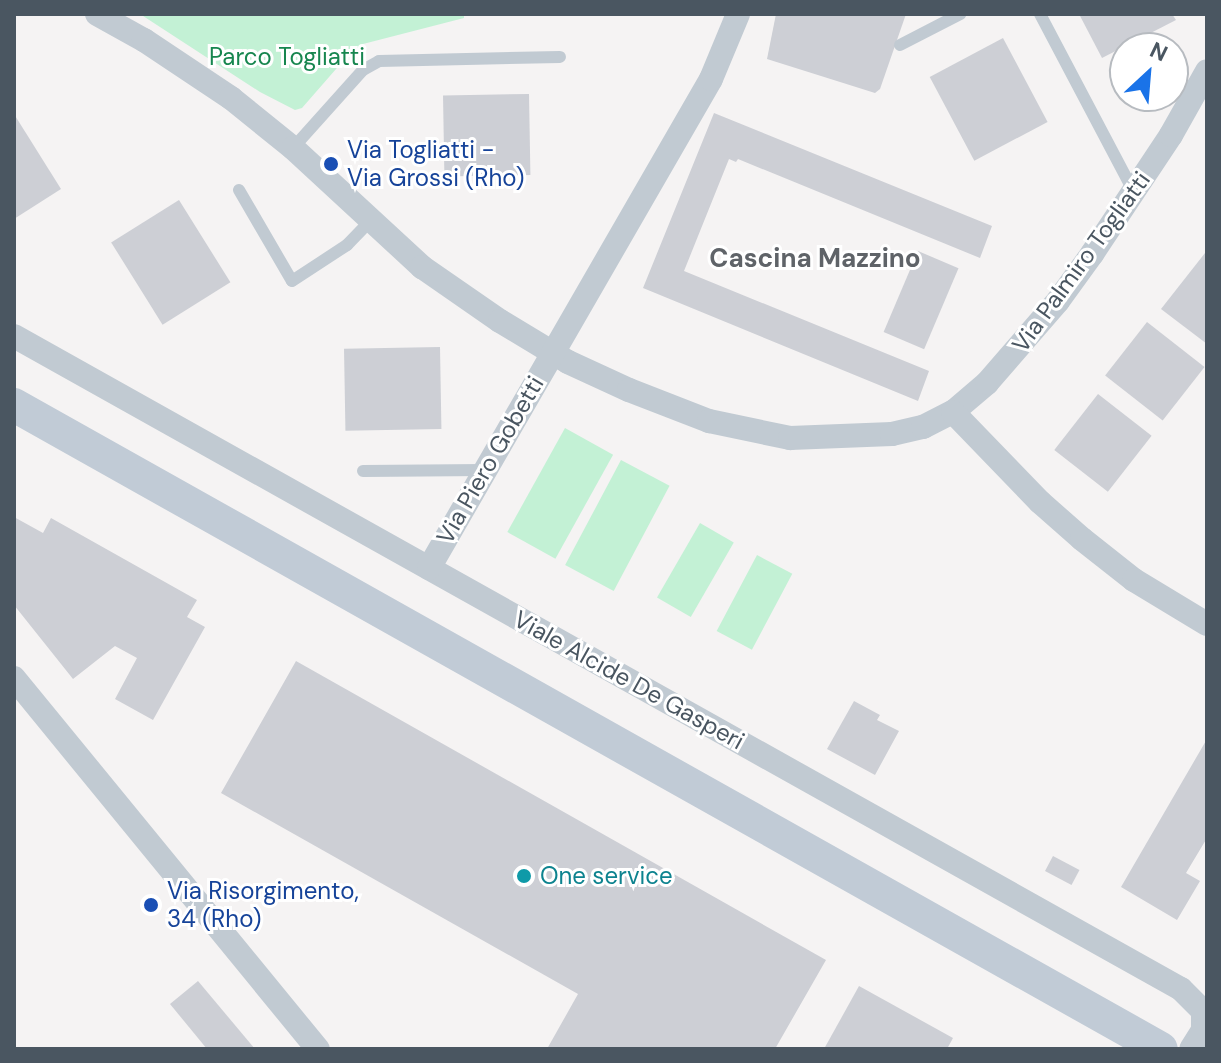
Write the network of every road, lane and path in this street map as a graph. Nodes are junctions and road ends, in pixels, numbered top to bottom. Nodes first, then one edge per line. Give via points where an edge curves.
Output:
1 (97, 14) edge
2 (738, 14) edge
3 (960, 14) edge
4 (1040, 14) edge
5 (900, 45) dead end
6 (560, 57) dead end
7 (1207, 71) edge
8 (293, 148) junction
9 (239, 190) dead end
10 (1134, 193) junction
11 (370, 221) junction
12 (14, 336) edge
13 (551, 353) junction
14 (14, 405) edge
15 (953, 412) junction
16 (484, 470) junction
17 (363, 471) dead end
18 (429, 568) junction
19 (1207, 624) edge
20 (14, 678) edge
21 (1205, 1008) edge
22 (318, 1049) edge
23 (1161, 1049) edge
24 (1191, 1049) edge

1 - 8 street, Via Palmiro Togliatti via 185,67
2 - 13 street, Via Piero Gobetti via 711,79
3 - 5 lane
4 - 10 lane
6 - 8 lane via 379,61 363,70
7 - 10 street, Via Palmiro Togliatti
8 - 11 street, Via Palmiro Togliatti
9 - 11 lane via 292,281 347,245
10 - 15 street, Via Palmiro Togliatti via 1043,320 987,383
11 - 13 street, Via Palmiro Togliatti via 456,292
12 - 18 street, Viale Alcide De Gasperi
13 - 15 street, Via Palmiro Togliatti via 686,413 773,436 892,434
13 - 16 street, Via Piero Gobetti
14 - 23 street
15 - 19 street via 1082,539 1134,580
16 - 17 lane
16 - 18 street, Via Piero Gobetti
18 - 21 street, Viale Alcide De Gasperi via 1181,989
20 - 22 street
21 - 24 street, Viale Alcide De Gasperi via 1203,1030

